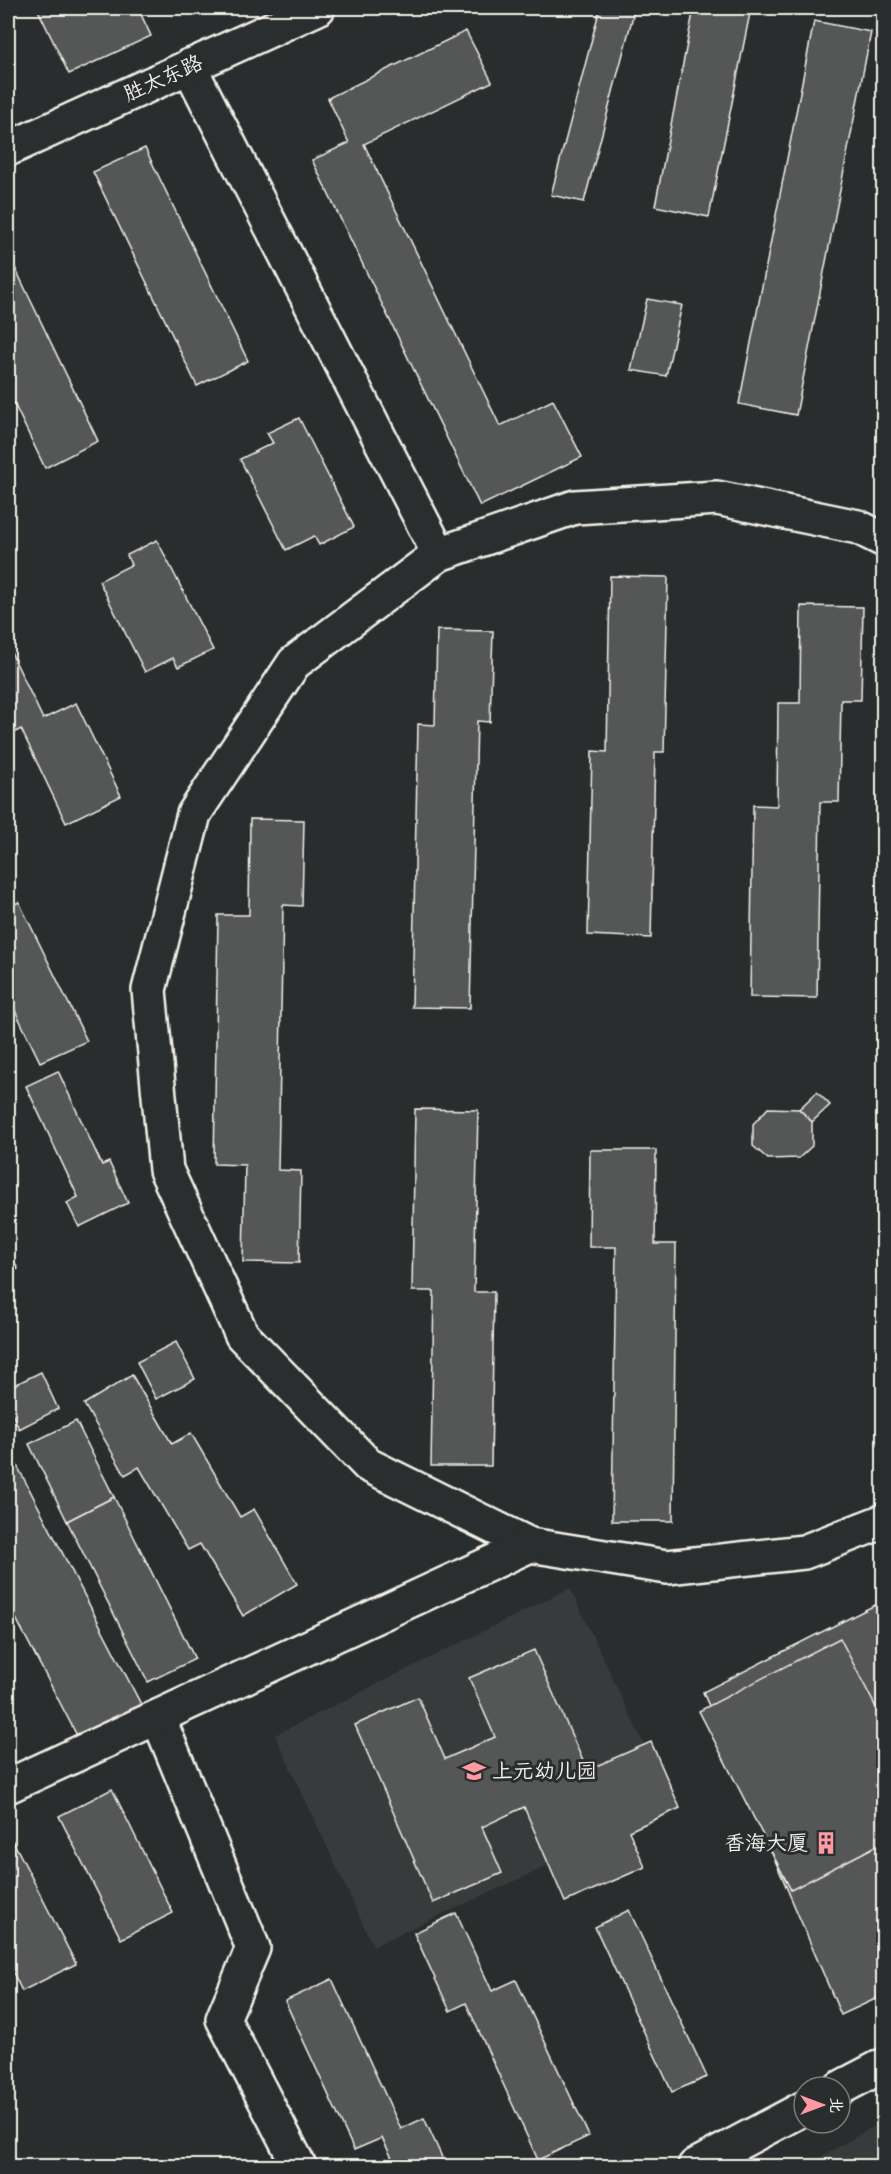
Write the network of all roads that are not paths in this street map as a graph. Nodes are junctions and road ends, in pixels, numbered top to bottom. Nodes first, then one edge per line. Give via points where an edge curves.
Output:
1 (318, 8) edge
2 (189, 66) junction
3 (8, 149) edge
4 (875, 532) edge
5 (439, 554) junction
6 (884, 1521) edge
7 (530, 1545) junction
8 (158, 1717) junction
9 (8, 1786) edge
10 (884, 2065) edge
11 (852, 2082) edge
12 (792, 2114) edge
13 (299, 2166) edge
14 (695, 2166) edge

1 - 2 street, 胜太东路
2 - 3 street, 胜太东路
2 - 5 street
4 - 5 street via 717,498 575,507
5 - 7 street via 294,663 194,813 149,990 166,1170 242,1335 368,1465
6 - 7 street via 804,1552 667,1567
7 - 8 street
8 - 9 street
8 - 13 street via 253,1948 223,2019
10 - 11 street
12 - 14 street

